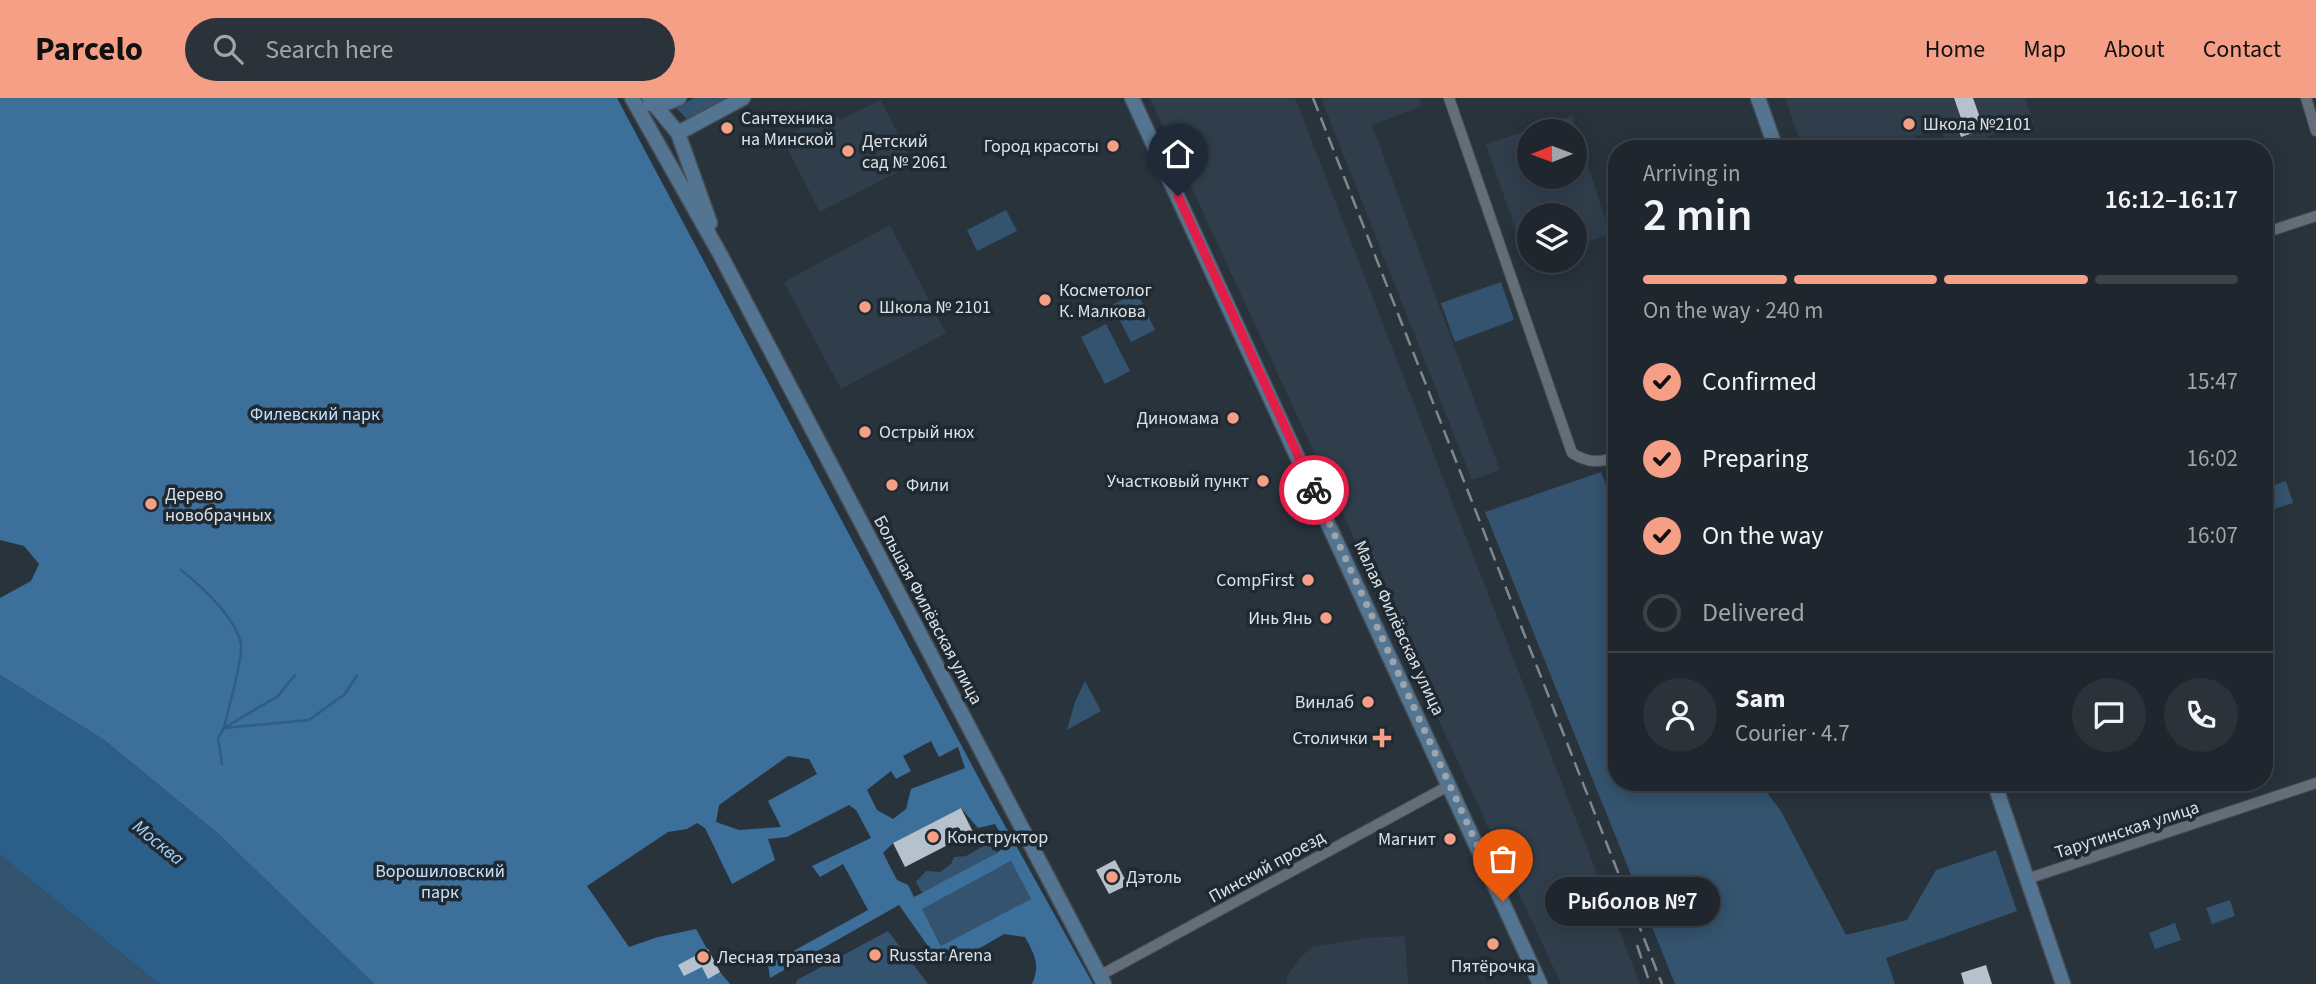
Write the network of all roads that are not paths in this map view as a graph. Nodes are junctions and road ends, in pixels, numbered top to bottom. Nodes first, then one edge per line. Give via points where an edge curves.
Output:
1 (632, 98) edge
2 (640, 98) edge
3 (680, 98) edge
4 (743, 98) edge
5 (1132, 98) edge
6 (1449, 98) edge
7 (1758, 98) edge
8 (2306, 98) edge
9 (654, 100) edge
10 (674, 128) junction
11 (2316, 131) edge
12 (1773, 140) edge
13 (659, 147) junction
14 (2316, 216) edge
15 (2273, 230) edge
16 (720, 254) junction
17 (1608, 460) edge
18 (2316, 783) edge
19 (1450, 785) junction
20 (1997, 791) edge
21 (2027, 879) junction
22 (1102, 980) edge
23 (1541, 984) edge
24 (2063, 984) edge

1 - 13 street, Большая Филёвская улица
2 - 9 street via 648,104
3 - 9 street
3 - 10 street via 674,106
4 - 10 street
5 - 19 street, Малая Филёвская улица
6 - 17 street via 1572,453 1586,461
7 - 12 street
8 - 11 street
9 - 10 street, Большая Филёвская улица
9 - 13 street, Большая Филёвская улица
10 - 16 street, Большая Филёвская улица
13 - 16 street, Большая Филёвская улица
14 - 15 street
16 - 22 street, Большая Филёвская улица
18 - 21 street, Тарутинская улица
19 - 22 street, Пинский проезд
19 - 23 street, Малая Филёвская улица
20 - 21 street
21 - 24 street

